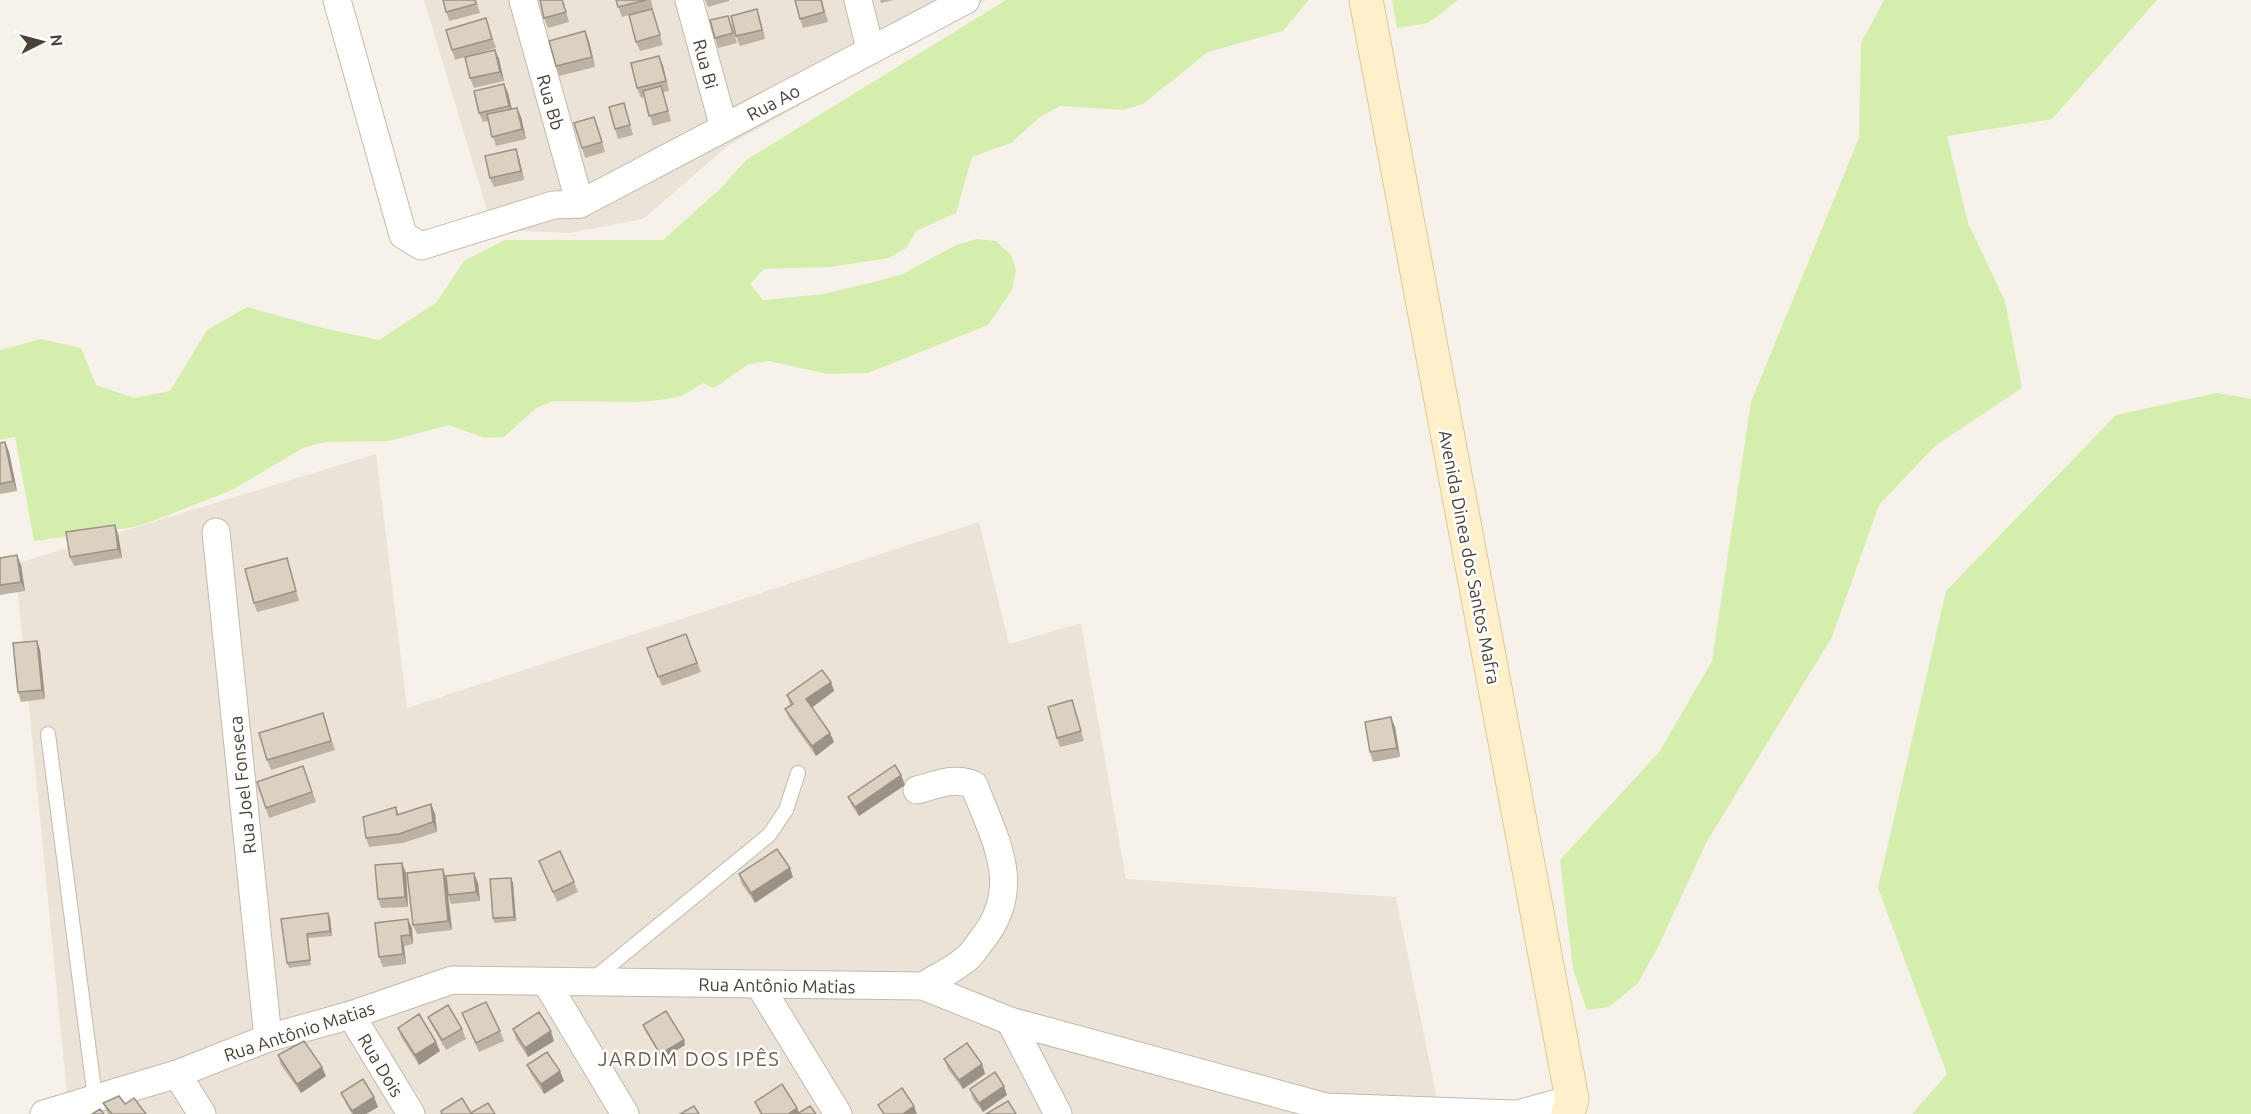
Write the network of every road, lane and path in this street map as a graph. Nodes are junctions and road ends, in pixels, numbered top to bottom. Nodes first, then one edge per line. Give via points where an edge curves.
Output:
1 (337, 0) edge
2 (523, 0) edge
3 (689, 0) edge
4 (858, 0) edge
5 (966, 0) edge
6 (1366, 0) edge
7 (870, 49) junction
8 (724, 128) junction
9 (580, 204) junction
10 (216, 532) dead end
11 (48, 734) dead end
12 (798, 773) dead end
13 (918, 790) dead end
14 (546, 982) junction
15 (590, 982) junction
16 (760, 986) junction
17 (923, 986) junction
18 (351, 1015) junction
19 (1010, 1021) junction
20 (268, 1038) junction
21 (177, 1074) junction
22 (95, 1098) junction
23 (1570, 1106) edge
24 (1322, 1110) edge
25 (44, 1114) edge
26 (202, 1114) edge
27 (411, 1114) edge
28 (625, 1114) edge
29 (838, 1114) edge
30 (1058, 1114) edge
31 (1513, 1114) edge
32 (1518, 1114) edge

1 - 9 street via 403,236 421,246 553,205
2 - 9 street, Rua Bb
3 - 8 street, Rua Bi
4 - 7 street
5 - 7 street, Rua Ao
6 - 23 street, Avenida Dinea dos Santos Mafra
7 - 8 street, Rua Ao
8 - 9 street, Rua Ao
10 - 20 street, Rua Joel Fonseca
11 - 22 lane
12 - 15 lane via 786,810 769,835
13 - 17 street via 953,780 974,785 1002,859 1005,883 1000,911 967,959
14 - 15 street, Rua Antônio Matias
14 - 18 street, Rua Antônio Matias via 453,980
14 - 28 street
15 - 16 street, Rua Antônio Matias
16 - 17 street, Rua Antônio Matias
16 - 29 street
17 - 19 street, Rua Antônio Matias
18 - 20 street, Rua Antônio Matias
18 - 27 street, Rua Dois
19 - 24 street, Rua Antônio Matias
19 - 30 street
20 - 21 street, Rua Antônio Matias
21 - 22 street, Rua Antônio Matias
21 - 26 street
22 - 25 street, Rua Antônio Matias
23 - 32 street
24 - 31 street, Rua Antônio Matias

